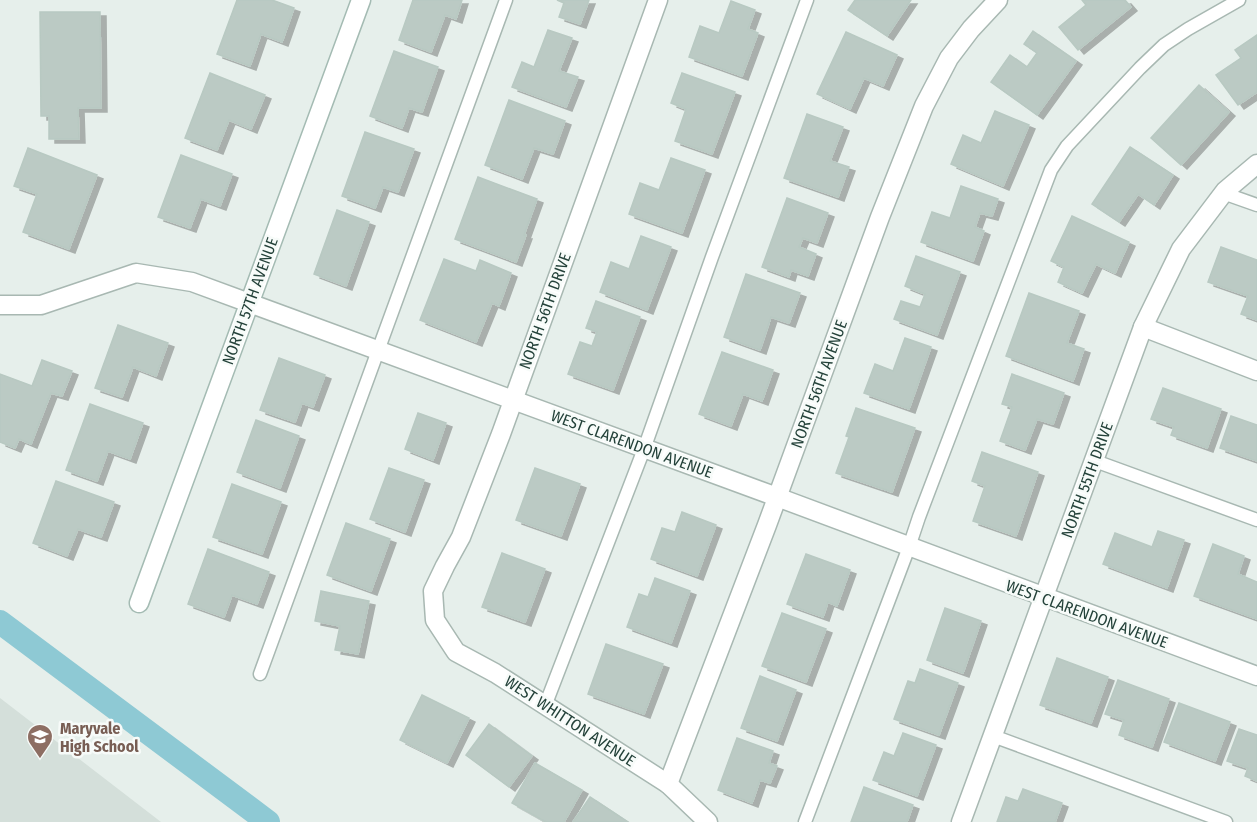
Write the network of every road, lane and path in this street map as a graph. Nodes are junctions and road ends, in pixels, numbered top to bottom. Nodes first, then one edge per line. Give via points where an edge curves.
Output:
1 (361, 0) edge
2 (506, 0) edge
3 (658, 0) edge
4 (807, 0) edge
5 (999, 0) edge
6 (1239, 0) edge
7 (1257, 164) edge
8 (1223, 193) junction
9 (1257, 205) edge
10 (249, 303) junction
11 (0, 305) edge
12 (1143, 327) junction
13 (378, 351) junction
14 (1257, 370) edge
15 (513, 400) junction
16 (644, 449) junction
17 (1095, 461) junction
18 (777, 497) junction
19 (1257, 520) edge
20 (909, 547) junction
21 (1044, 598) junction
22 (139, 603) dead end
23 (435, 620) joint
24 (260, 674) dead end
25 (1257, 676) edge
26 (545, 706) junction
27 (993, 736) junction
28 (668, 784) junction
29 (708, 822) edge
30 (806, 822) edge
31 (961, 822) edge
32 (1226, 822) edge

1 - 10 street, NORTH 57TH AVENUE
2 - 13 lane
3 - 15 street, NORTH 56TH DRIVE
4 - 16 lane
5 - 18 street, NORTH 56TH AVENUE via 949,58 924,106
6 - 20 lane via 1164,45 1067,146 1051,170
7 - 8 street, NORTH 55TH DRIVE
8 - 9 lane
8 - 12 street, NORTH 55TH DRIVE via 1181,249
10 - 11 street, WEST CLARENDON AVENUE via 192,282 136,273 41,305
10 - 13 street, WEST CLARENDON AVENUE
10 - 22 street, NORTH 57TH AVENUE
12 - 14 street
12 - 17 street, NORTH 55TH DRIVE
13 - 15 street, WEST CLARENDON AVENUE
13 - 24 lane
15 - 16 street, WEST CLARENDON AVENUE
15 - 23 street, NORTH 56TH DRIVE via 461,537 433,591
16 - 18 street, WEST CLARENDON AVENUE
16 - 26 lane
17 - 19 lane
17 - 21 street, NORTH 55TH DRIVE
18 - 20 street, WEST CLARENDON AVENUE
18 - 28 street, NORTH 56TH AVENUE
20 - 21 street, WEST CLARENDON AVENUE
20 - 30 lane
21 - 25 street, WEST CLARENDON AVENUE
21 - 27 street, NORTH 55TH DRIVE
23 - 26 street, WEST WHITTON AVENUE via 456,652
26 - 28 street, WEST WHITTON AVENUE
27 - 31 street, NORTH 55TH DRIVE
27 - 32 lane
28 - 29 street, WEST WHITTON AVENUE

